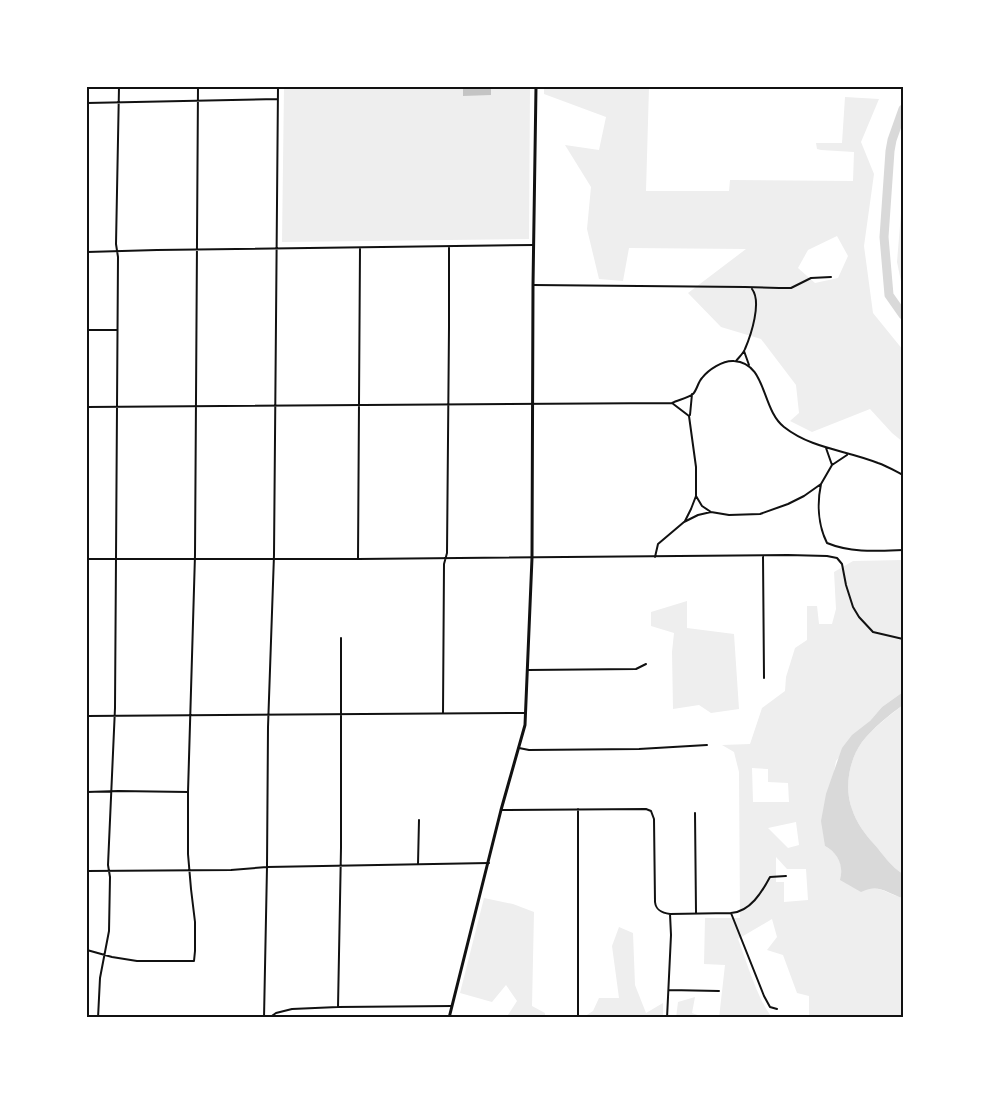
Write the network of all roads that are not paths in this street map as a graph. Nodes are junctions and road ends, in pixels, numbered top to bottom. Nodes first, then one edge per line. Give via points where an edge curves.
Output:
1 (119, 87) edge
2 (198, 87) edge
3 (278, 87) edge
4 (536, 87) edge
5 (278, 99) junction
6 (198, 100) junction
7 (118, 102) junction
8 (87, 103) edge
9 (534, 245) junction
10 (449, 247) junction
11 (276, 248) junction
12 (360, 248) junction
13 (196, 249) junction
14 (117, 250) junction
15 (87, 252) edge
16 (831, 277) dead end
17 (533, 285) junction
18 (749, 287) junction
19 (87, 330) edge
20 (117, 330) junction
21 (744, 351) junction
22 (736, 361) junction
23 (748, 365) junction
24 (692, 394) junction
25 (672, 403) junction
26 (448, 404) junction
27 (533, 404) junction
28 (359, 405) junction
29 (276, 406) junction
30 (87, 407) edge
31 (117, 407) junction
32 (196, 407) junction
33 (689, 416) junction
34 (826, 448) junction
35 (848, 454) junction
36 (832, 465) junction
37 (903, 475) edge
38 (821, 484) junction
39 (696, 496) junction
40 (711, 512) junction
41 (684, 522) junction
42 (903, 550) edge
43 (763, 556) junction
44 (655, 557) junction
45 (446, 558) junction
46 (532, 558) junction
47 (87, 559) edge
48 (116, 559) junction
49 (195, 559) junction
50 (274, 559) junction
51 (358, 559) junction
52 (341, 638) dead end
53 (903, 639) edge
54 (646, 664) dead end
55 (528, 670) junction
56 (764, 678) dead end
57 (443, 712) junction
58 (526, 712) junction
59 (340, 713) junction
60 (269, 714) junction
61 (114, 715) junction
62 (191, 715) junction
63 (87, 716) edge
64 (708, 745) dead end
65 (519, 748) junction
66 (111, 791) junction
67 (87, 792) edge
68 (188, 792) junction
69 (578, 809) junction
70 (501, 810) junction
71 (695, 813) dead end
72 (419, 820) dead end
73 (489, 863) junction
74 (418, 864) junction
75 (340, 865) junction
76 (267, 867) junction
77 (109, 870) junction
78 (189, 870) junction
79 (87, 871) edge
80 (786, 876) dead end
81 (696, 913) junction
82 (731, 913) junction
83 (670, 914) junction
84 (87, 950) edge
85 (104, 955) junction
86 (669, 990) junction
87 (719, 991) dead end
88 (452, 1006) junction
89 (338, 1007) junction
90 (777, 1010) dead end
91 (98, 1018) edge
92 (264, 1018) edge
93 (269, 1018) edge
94 (449, 1018) edge
95 (578, 1018) edge
96 (667, 1018) edge

1 - 7 street
2 - 6 street
3 - 5 street
4 - 9 street
5 - 6 street
5 - 11 street
6 - 7 street
6 - 13 street
7 - 8 street
7 - 14 street
9 - 10 street
9 - 17 street
10 - 12 street
10 - 26 street
11 - 12 street
11 - 13 street
11 - 29 street
12 - 28 street
13 - 14 street
13 - 32 street
14 - 15 street
14 - 20 street
16 - 18 street via 811,278 791,288
17 - 18 street
17 - 27 street
18 - 21 street via 755,295 755,318
19 - 20 street
20 - 31 street
21 - 22 street
21 - 23 street
22 - 23 street
22 - 24 street via 711,370
23 - 34 street via 757,374 771,410 782,425 802,439
24 - 25 street
24 - 33 street
25 - 27 street
25 - 33 street
26 - 27 street
26 - 28 street
26 - 45 street
27 - 46 street
28 - 29 street
28 - 51 street
29 - 32 street
29 - 50 street
30 - 31 street
31 - 32 street
31 - 48 street
32 - 49 street
33 - 39 street
34 - 35 street
34 - 36 street
35 - 36 street
35 - 37 street
36 - 38 street
38 - 40 street via 788,504 760,514
38 - 42 street via 821,532 827,543 858,551
39 - 40 street
39 - 41 street
40 - 41 street
41 - 44 street via 658,544
43 - 44 street
43 - 53 street via 837,558 859,617 873,633
43 - 56 street
44 - 46 street
45 - 46 street
45 - 51 street
45 - 57 street
46 - 55 street
47 - 48 street
48 - 49 street
48 - 61 street
49 - 50 street
49 - 62 street
50 - 51 street
50 - 60 street
52 - 59 street
54 - 55 street via 636,669
55 - 58 street
57 - 58 street
57 - 59 street
58 - 65 street
59 - 60 street
59 - 75 street
60 - 62 street
60 - 76 street
61 - 62 street
61 - 63 street
61 - 66 street
62 - 68 street
64 - 65 street
65 - 70 street
66 - 67 street
66 - 68 street
66 - 77 street
68 - 78 street
69 - 70 street
69 - 83 street via 646,809 652,814 655,902 662,913
69 - 95 street
70 - 73 street
71 - 81 street
72 - 74 street
73 - 74 street
73 - 88 street
74 - 75 street
75 - 76 street
75 - 89 street
76 - 78 street
76 - 92 street
77 - 78 street
77 - 79 street
77 - 85 street via 109,931
78 - 85 street via 195,922 194,961 136,961
80 - 82 street via 770,877 747,908
81 - 82 street
81 - 83 street
82 - 90 street via 764,996 770,1007
83 - 86 street
84 - 85 street
85 - 91 street
86 - 87 street
86 - 96 street
88 - 89 street
88 - 94 street
89 - 93 street via 292,1009

